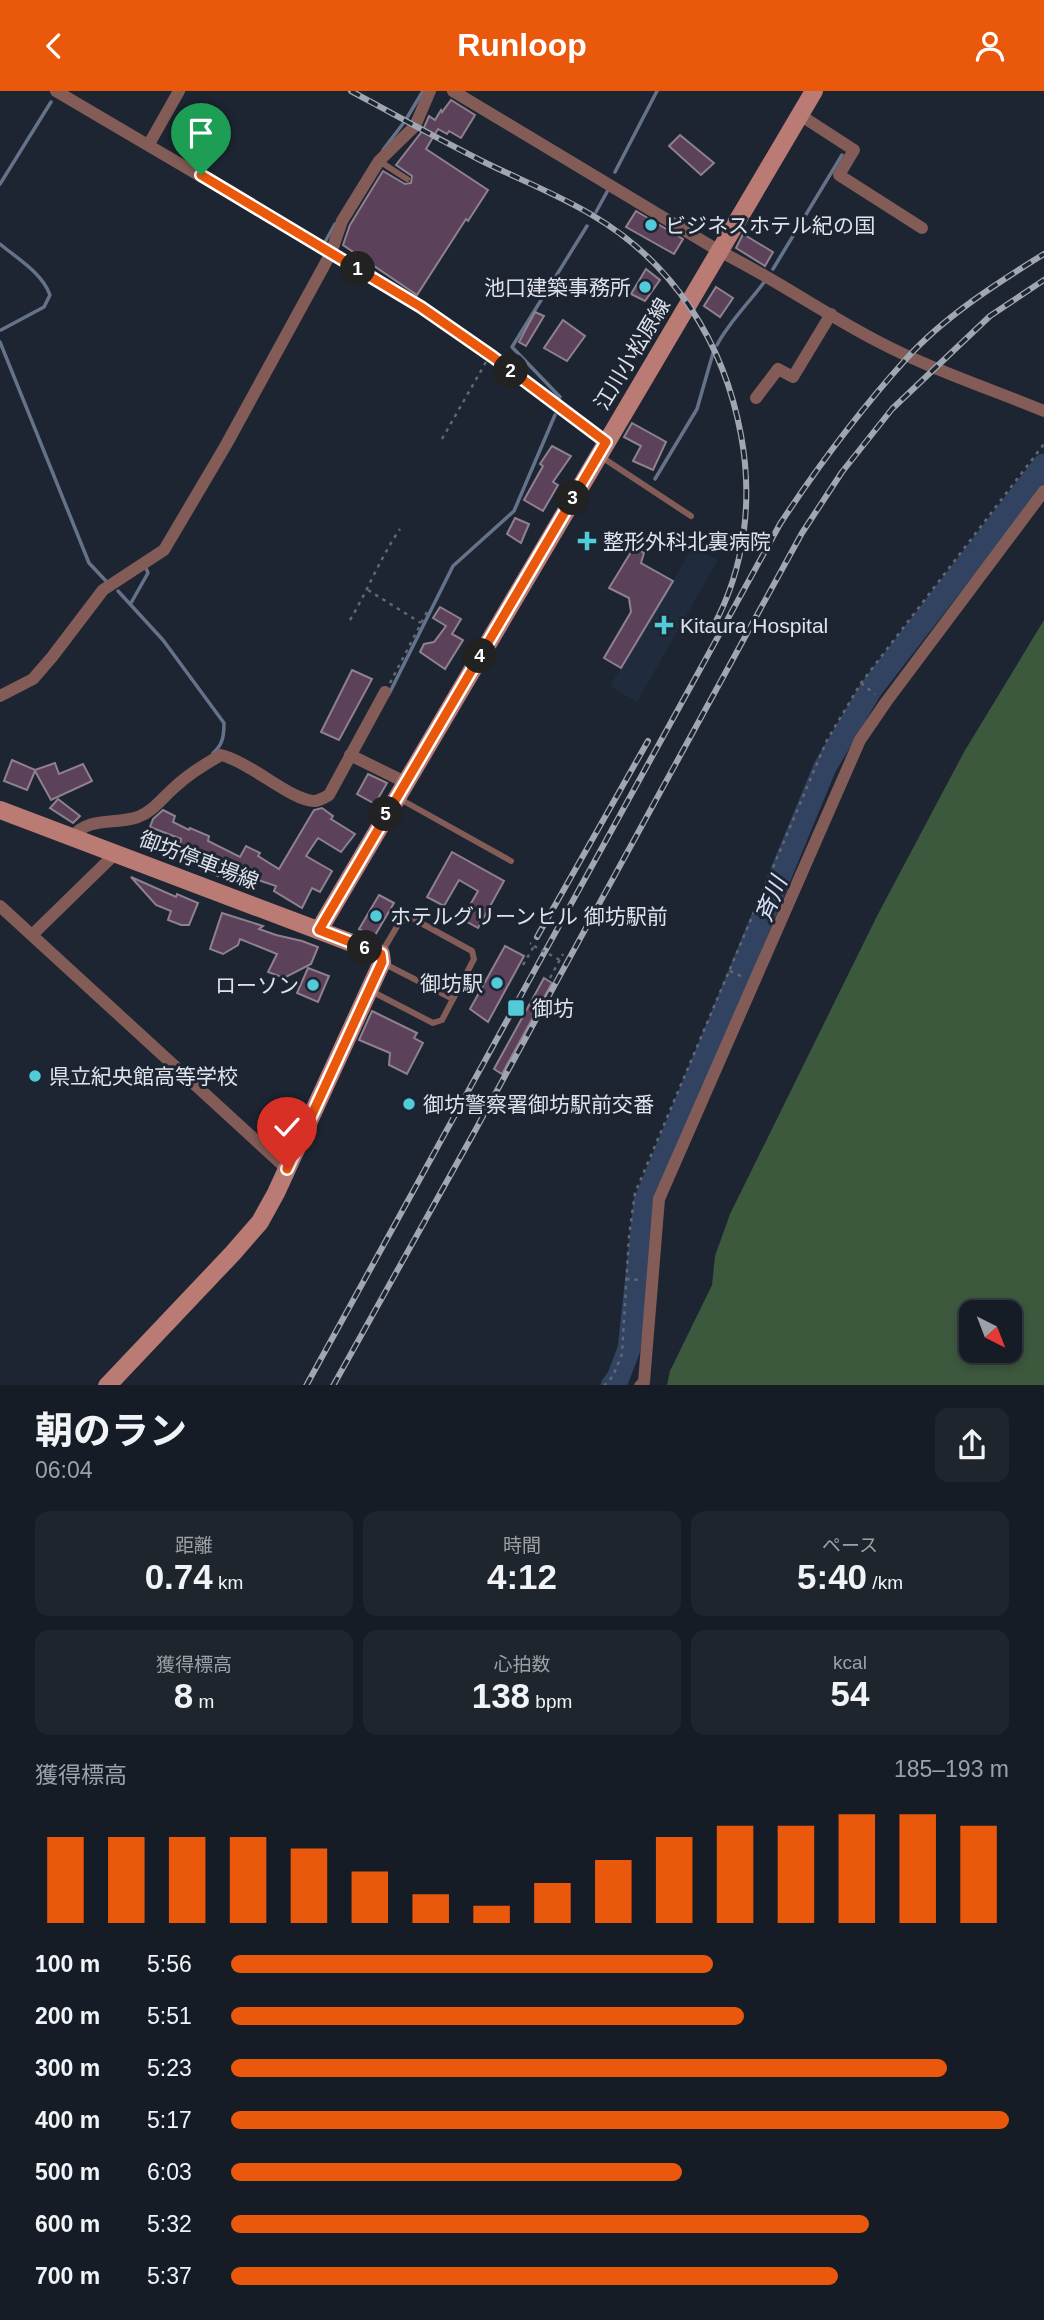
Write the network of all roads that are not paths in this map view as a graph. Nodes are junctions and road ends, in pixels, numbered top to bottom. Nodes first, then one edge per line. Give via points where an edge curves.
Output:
1 (56, 91) edge
2 (179, 91) edge
3 (430, 91) edge
4 (453, 91) edge
5 (814, 91) edge
6 (468, 95) edge
7 (800, 115) junction
8 (149, 143) junction
9 (379, 161) junction
10 (407, 179) dead end
11 (922, 228) dead end
12 (719, 251) junction
13 (331, 253) junction
14 (831, 314) junction
15 (755, 398) dead end
16 (1044, 411) edge
17 (602, 449) junction
18 (1044, 491) edge
19 (691, 516) dead end
20 (385, 692) road end
21 (0, 696) edge
22 (350, 755) junction
23 (400, 790) junction
24 (0, 810) edge
25 (72, 837) junction
26 (116, 853) junction
27 (511, 861) dead end
28 (0, 906) edge
29 (319, 930) junction
30 (32, 935) junction
31 (382, 958) junction
32 (369, 989) junction
33 (453, 999) junction
34 (287, 1169) junction
35 (107, 1385) edge
36 (640, 1385) edge

1 - 8 street
2 - 8 street
3 - 9 street via 415,126
4 - 6 street
5 - 7 main road, 江川小松原線
6 - 12 street
7 - 11 street via 854,150 839,174
7 - 12 main road, 江川小松原線
8 - 13 street
9 - 10 lane
9 - 13 street via 342,221
12 - 14 street
12 - 17 main road, 江川小松原線
13 - 21 street via 164,550 103,590 33,679
14 - 15 street via 793,377 778,369
14 - 16 street via 908,356
17 - 19 lane
17 - 23 main road, 江川小松原線
18 - 36 street via 860,740 659,1199 644,1382
20 - 22 street
22 - 23 street
22 - 25 street via 329,795 317,802 221,755 176,786 153,809 136,817 92,823
23 - 27 lane
23 - 29 main road, 江川小松原線
24 - 25 main road, 御坊停車場線
25 - 26 main road, 御坊停車場線
26 - 29 main road, 御坊停車場線
26 - 30 street
28 - 30 street
29 - 31 main road, 御坊停車場線
30 - 34 street
31 - 32 main road
31 - 33 lane
31 - 33 lane via 399,923 410,917 472,951 474,959
32 - 33 lane via 433,1023 442,1020
32 - 34 main road
34 - 35 main road via 260,1222

